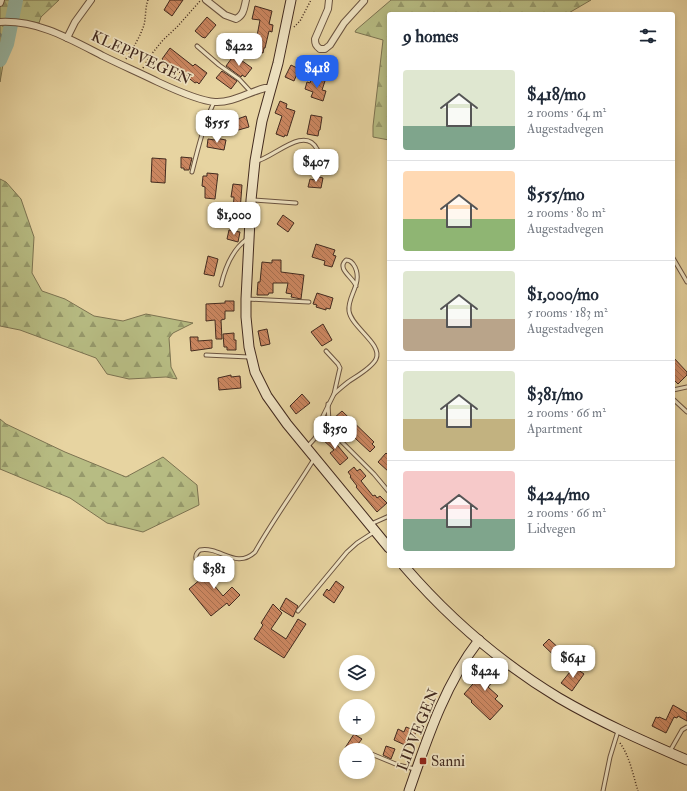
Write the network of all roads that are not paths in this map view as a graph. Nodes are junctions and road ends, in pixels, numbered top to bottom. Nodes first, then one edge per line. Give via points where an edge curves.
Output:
1 (1, 0) edge
2 (91, 0) edge
3 (206, 0) edge
4 (246, 0) edge
5 (291, 0) edge
6 (330, 0) edge
7 (365, 0) edge
8 (0, 3) edge
9 (0, 22) edge
10 (66, 38) junction
11 (197, 46) dead end
12 (271, 88) junction
13 (252, 92) junction
14 (214, 102) junction
15 (255, 161) junction
16 (322, 164) dead end
17 (192, 172) dead end
18 (251, 200) junction
19 (296, 203) dead end
20 (249, 238) junction
21 (675, 261) edge
22 (687, 282) edge
23 (221, 285) dead end
24 (356, 286) junction
25 (246, 299) junction
26 (309, 302) dead end
27 (326, 351) dead end
28 (206, 355) dead end
29 (251, 357) junction
30 (687, 386) edge
31 (675, 389) edge
32 (334, 394) junction
33 (675, 401) edge
34 (328, 404) junction
35 (687, 412) edge
36 (306, 447) junction
37 (315, 458) junction
38 (387, 490) edge
39 (387, 517) edge
40 (372, 528) junction
41 (387, 546) edge
42 (406, 568) edge
43 (202, 569) dead end
44 (298, 611) dead end
45 (479, 640) junction
46 (687, 727) edge
47 (619, 730) junction
48 (669, 752) junction
49 (375, 755) edge
50 (687, 760) edge
51 (416, 769) junction
52 (409, 791) edge
53 (603, 791) edge

1 - 8 street
2 - 10 street
3 - 4 street via 236,19 243,12
5 - 12 main road
6 - 7 street via 315,39 320,49 330,45 344,23
9 - 10 street, KLEPPVEGEN via 22,22
10 - 14 street, KLEPPVEGEN via 169,87
11 - 13 lane
12 - 13 street, KLEPPVEGEN
12 - 15 main road
13 - 14 street, KLEPPVEGEN via 224,102
14 - 17 lane via 198,146
15 - 16 lane via 267,158 302,140 316,145
15 - 18 main road
18 - 19 lane
18 - 20 main road
20 - 23 lane via 236,250
20 - 25 main road
21 - 22 lane
24 - 24 lane via 356,268 346,260 342,266 355,281
24 - 32 lane via 349,307 351,318 372,342 377,353 376,360
25 - 26 lane
25 - 29 main road
27 - 32 lane via 340,368
28 - 29 lane
29 - 36 main road via 267,396
30 - 31 lane
32 - 34 lane
33 - 35 lane
34 - 36 lane via 316,437
34 - 38 lane via 329,422 336,437
36 - 37 main road
37 - 40 main road
37 - 43 lane via 255,552 243,559 236,559 210,550 200,550 195,554 195,559
39 - 40 lane
40 - 41 main road
40 - 44 lane via 347,552
42 - 45 main road via 431,596
45 - 47 main road via 546,689
45 - 51 main road, LIDVEGEN via 451,685
46 - 48 lane via 682,730
47 - 48 main road
47 - 53 lane
48 - 50 main road
49 - 51 lane
51 - 52 main road, LIDVEGEN

